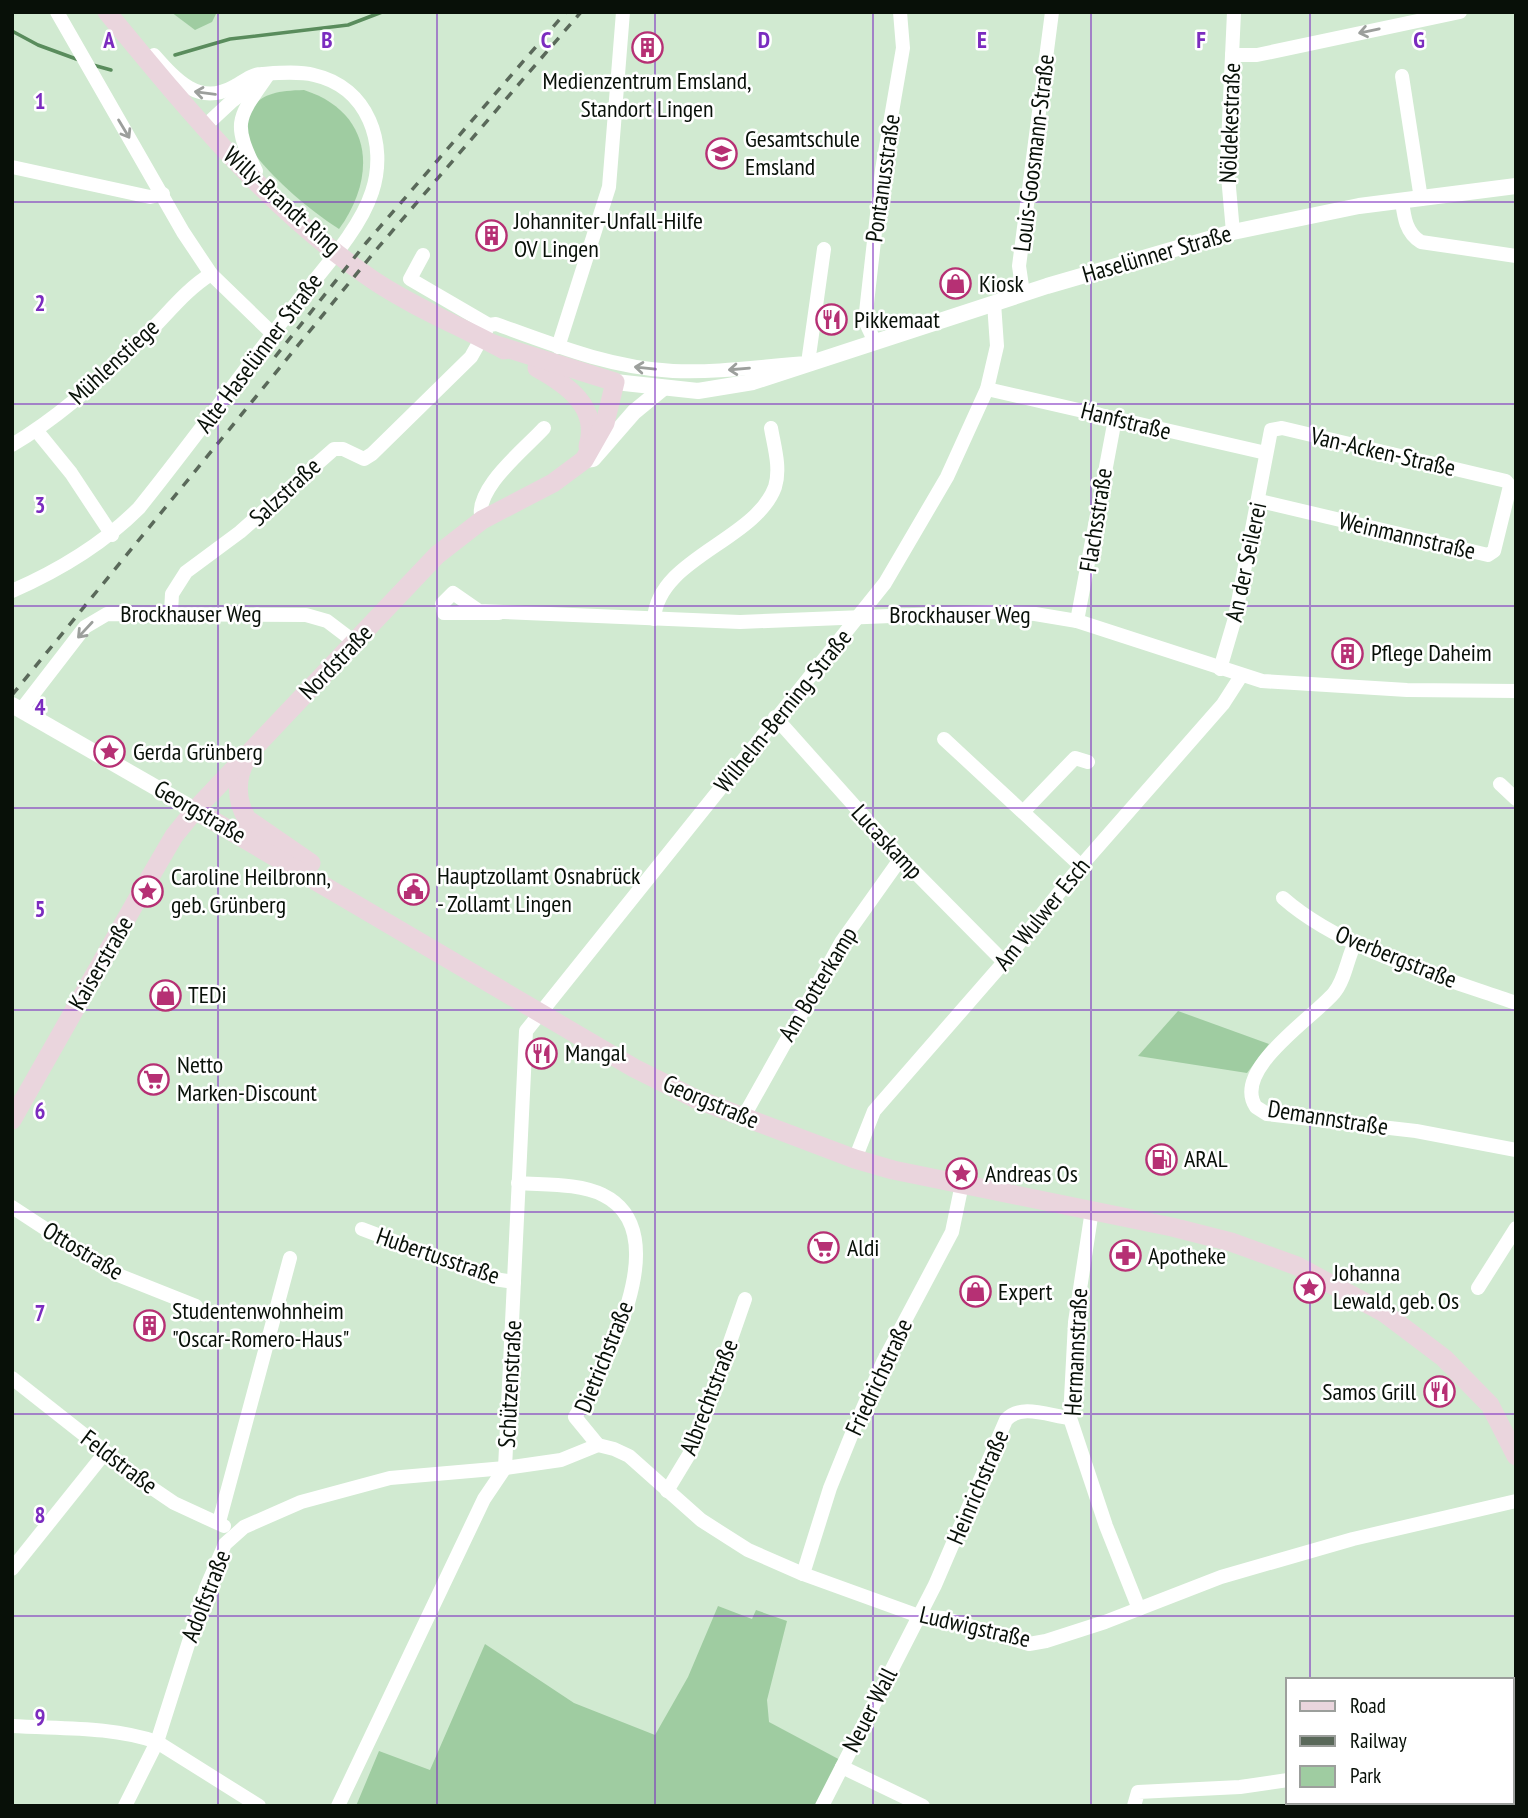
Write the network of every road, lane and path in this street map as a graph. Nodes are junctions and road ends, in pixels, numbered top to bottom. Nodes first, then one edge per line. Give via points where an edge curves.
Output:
1 (57, 12) edge
2 (107, 12) edge
3 (623, 12) edge
4 (900, 12) edge
5 (1052, 12) edge
6 (1234, 12) edge
7 (1460, 12) edge
8 (137, 50) junction
9 (1232, 55) junction
10 (268, 75) junction
11 (1402, 76) dead end
12 (204, 127) junction
13 (12, 167) edge
14 (253, 179) junction
15 (1516, 186) edge
16 (160, 189) junction
17 (1421, 198) junction
18 (1402, 201) junction
19 (1233, 232) junction
20 (824, 249) dead end
21 (423, 255) dead end
22 (1516, 256) edge
23 (211, 274) junction
24 (1023, 293) junction
25 (994, 303) junction
26 (274, 334) junction
27 (486, 339) junction
28 (875, 342) junction
29 (549, 360) junction
30 (808, 363) junction
31 (615, 382) junction
32 (662, 389) junction
33 (987, 389) junction
34 (1115, 419) junction
35 (544, 428) dead end
36 (771, 428) dead end
37 (36, 430) junction
38 (12, 445) edge
39 (1266, 453) junction
40 (584, 460) junction
41 (1510, 492) joint
42 (1260, 500) junction
43 (482, 520) junction
44 (112, 535) junction
45 (12, 591) edge
46 (172, 612) junction
47 (499, 613) junction
48 (859, 616) junction
49 (654, 619) junction
50 (1077, 621) junction
51 (356, 643) junction
52 (1220, 669) junction
53 (1241, 676) junction
54 (1516, 691) edge
55 (17, 707) edge
56 (775, 718) junction
57 (265, 735) junction
58 (944, 739) dead end
59 (1088, 762) dead end
60 (1500, 784) dead end
61 (1516, 799) edge
62 (195, 810) junction
63 (1023, 812) junction
64 (901, 858) junction
65 (1081, 866) junction
66 (332, 888) junction
67 (1283, 898) dead end
68 (1355, 943) junction
69 (1004, 962) junction
70 (1516, 1003) edge
71 (541, 1012) junction
72 (744, 1116) junction
73 (12, 1120) edge
74 (1516, 1150) edge
75 (855, 1159) junction
76 (518, 1183) junction
77 (962, 1184) junction
78 (12, 1207) edge
79 (1092, 1210) junction
80 (1516, 1228) edge
81 (362, 1230) dead end
82 (290, 1258) dead end
83 (514, 1282) junction
84 (1478, 1288) dead end
85 (746, 1299) dead end
86 (196, 1306) dead end
87 (12, 1378) edge
88 (1070, 1418) junction
89 (1500, 1422) junction
90 (1516, 1440) edge
91 (598, 1446) junction
92 (104, 1454) junction
93 (1516, 1456) edge
94 (505, 1468) junction
95 (667, 1491) junction
96 (1516, 1501) edge
97 (219, 1522) junction
98 (232, 1535) junction
99 (12, 1569) edge
100 (803, 1574) junction
101 (1139, 1609) junction
102 (919, 1615) junction
103 (12, 1726) edge
104 (157, 1742) junction
105 (842, 1767) junction
106 (1286, 1780) edge
107 (125, 1806) edge
108 (259, 1806) edge
109 (338, 1806) edge
110 (822, 1806) edge
111 (923, 1806) edge
112 (1134, 1806) edge

1 -> 16 street
2 - 8 main road, Willy-Brandt-Ring
3 - 29 street via 609,187
4 - 28 street, Pontanusstraße via 903,48 882,170 865,321
5 - 24 street, Louis-Goosmann-Straße via 1019,266
6 - 9 street, Nöldekestraße
7 -> 9 street via 1257,55
10 -> 8 street, Alte Haselünner Straße via 215,95 202,94 189,90 152,51
8 - 12 main road, Willy-Brandt-Ring
9 - 19 street, Nöldekestraße via 1227,192
10 - 12 street
10 - 14 street via 245,107 239,129 243,149 256,171
10 - 26 street, Alte Haselünner Straße via 313,75 345,90 365,109 379,152 377,174 364,209
11 - 17 street
12 - 14 main road, Willy-Brandt-Ring
13 - 16 street via 150,197
14 - 27 main road, Willy-Brandt-Ring via 372,279 441,320
15 - 17 street, Haselünner Straße
16 - 23 street
17 - 18 street, Haselünner Straße
18 - 19 street, Haselünner Straße via 1316,213
18 - 22 street via 1408,228 1421,242
19 - 24 street, Haselünner Straße
20 - 30 street
21 - 27 street, Haselünner Straße via 410,279
23 - 26 street
23 - 37 street, Mühlenstiege via 191,286 146,336
24 - 25 street, Haselünner Straße
25 - 28 street, Haselünner Straße
25 - 33 street, Wilhelm-Berning-Straße via 997,346
26 - 44 street, Alte Haselünner Straße via 139,508
27 - 29 main road, Willy-Brandt-Ring
27 - 29 street, Haselünner Straße via 496,324
27 - 46 street, Salzstraße via 372,454 364,459 334,449 240,533 186,572 172,594
28 - 30 street, Haselünner Straße
30 -> 29 street, Haselünner Straße via 673,371
29 - 31 main road, Willy-Brandt-Ring
29 - 40 main road via 583,406 590,438
30 - 32 street, Haselünner Straße via 734,386
31 - 32 street, Haselünner Straße
31 - 40 main road, Nordstraße via 605,423
32 - 40 street via 634,412 593,459
33 - 34 street, Hanfstraße
33 - 48 street, Wilhelm-Berning-Straße via 920,527
34 - 39 street, Hanfstraße
34 - 50 street, Flachsstraße
35 - 43 street via 485,493 478,510
36 - 49 street via 777,475 769,497 670,582 660,594
37 - 38 street, Mühlenstiege
37 - 44 street
39 - 41 street, Van-Acken-Straße via 1272,430 1282,428 1506,481
39 - 42 street, An der Seilerei
40 - 43 main road, Nordstraße via 553,484
41 - 42 street, Weinmannstraße via 1494,551 1488,555
42 - 52 street, An der Seilerei
43 - 51 main road, Nordstraße via 437,555
44 - 45 street, Alte Haselünner Straße
46 - 51 street, Brockhauser Weg via 306,615 327,621
46 -> 55 street, Brockhauser Weg via 122,612 97,618
47 - 47 street, Brockhauser Weg via 479,611 453,593 442,604 444,613
47 - 49 street, Brockhauser Weg
48 - 49 street, Brockhauser Weg via 740,622
48 - 50 street, Brockhauser Weg via 990,612
48 - 56 street, Wilhelm-Berning-Straße
50 - 52 street, Brockhauser Weg
51 - 57 main road, Nordstraße
52 - 53 street, Brockhauser Weg
53 - 54 street, Brockhauser Weg via 1333,687
53 - 65 street, Am Wulwer Esch via 1223,704
55 - 62 street, Georgstraße
56 - 64 street, Lucaskamp
56 - 71 street, Wilhelm-Berning-Straße
57 - 62 main road, Nordstraße
57 - 66 main road via 243,766 241,808 247,819 317,868
58 - 63 street
59 - 63 street via 1074,758
60 - 61 street
62 - 66 main road, Georgstraße
62 - 73 main road, Kaiserstraße via 174,836
63 - 65 street
64 - 69 street, Lucaskamp
64 - 72 street, Am Botterkamp via 835,953
65 - 69 street, Am Wulwer Esch
66 - 71 main road, Georgstraße
67 - 68 street, Overbergstraße via 1317,924
68 - 70 street, Overbergstraße
68 - 74 street, Demannstraße via 1335,991 1259,1068 1252,1088 1256,1107 1267,1114 1416,1131
69 - 75 street, Am Wulwer Esch via 874,1111
71 - 72 main road, Georgstraße via 635,1068 696,1099
71 - 76 street, Schützenstraße via 526,1031 523,1046
72 - 75 main road, Georgstraße
75 - 77 main road, Georgstraße
76 - 83 street, Schützenstraße
76 - 91 street, Dietrichstraße via 601,1193 620,1205 632,1222 635,1273 622,1326 575,1417
77 - 79 main road, Georgstraße
77 - 100 street, Friedrichstraße via 952,1232 883,1362 830,1488
78 - 86 street, Ottostraße via 113,1273
79 - 88 street, Hermannstraße via 1075,1322
79 - 89 main road, Georgstraße via 1219,1239 1297,1266 1383,1312 1459,1371
80 - 84 street
81 - 83 street, Hubertusstraße via 494,1279
82 - 97 street
83 - 94 street, Schützenstraße
85 - 95 street, Albrechtstraße via 693,1448
87 - 92 street, Feldstraße
88 - 101 street, Hermannstraße
88 - 102 street, Heinrichstraße via 1022,1410 1012,1413
89 - 90 main road
89 - 93 main road
91 - 94 street via 561,1460
91 - 95 street, Ludwigstraße via 629,1456
92 - 97 street, Feldstraße via 174,1503
92 - 99 street
94 - 98 street, Adolfstraße via 390,1478 350,1487 265,1517
94 - 109 street, Schützenstraße via 484,1499
95 - 100 street, Ludwigstraße via 721,1535
96 - 101 street, Ludwigstraße via 1221,1577
97 - 98 street, Feldstraße
98 - 104 street, Adolfstraße via 206,1588
100 - 102 street, Ludwigstraße
101 - 102 street, Ludwigstraße via 1029,1644
102 - 105 street, Neuer Wall
103 - 104 street via 108,1731
104 - 107 street, Adolfstraße
104 - 108 street
105 - 110 street, Neuer Wall
105 - 111 street
106 - 112 street via 1138,1792

